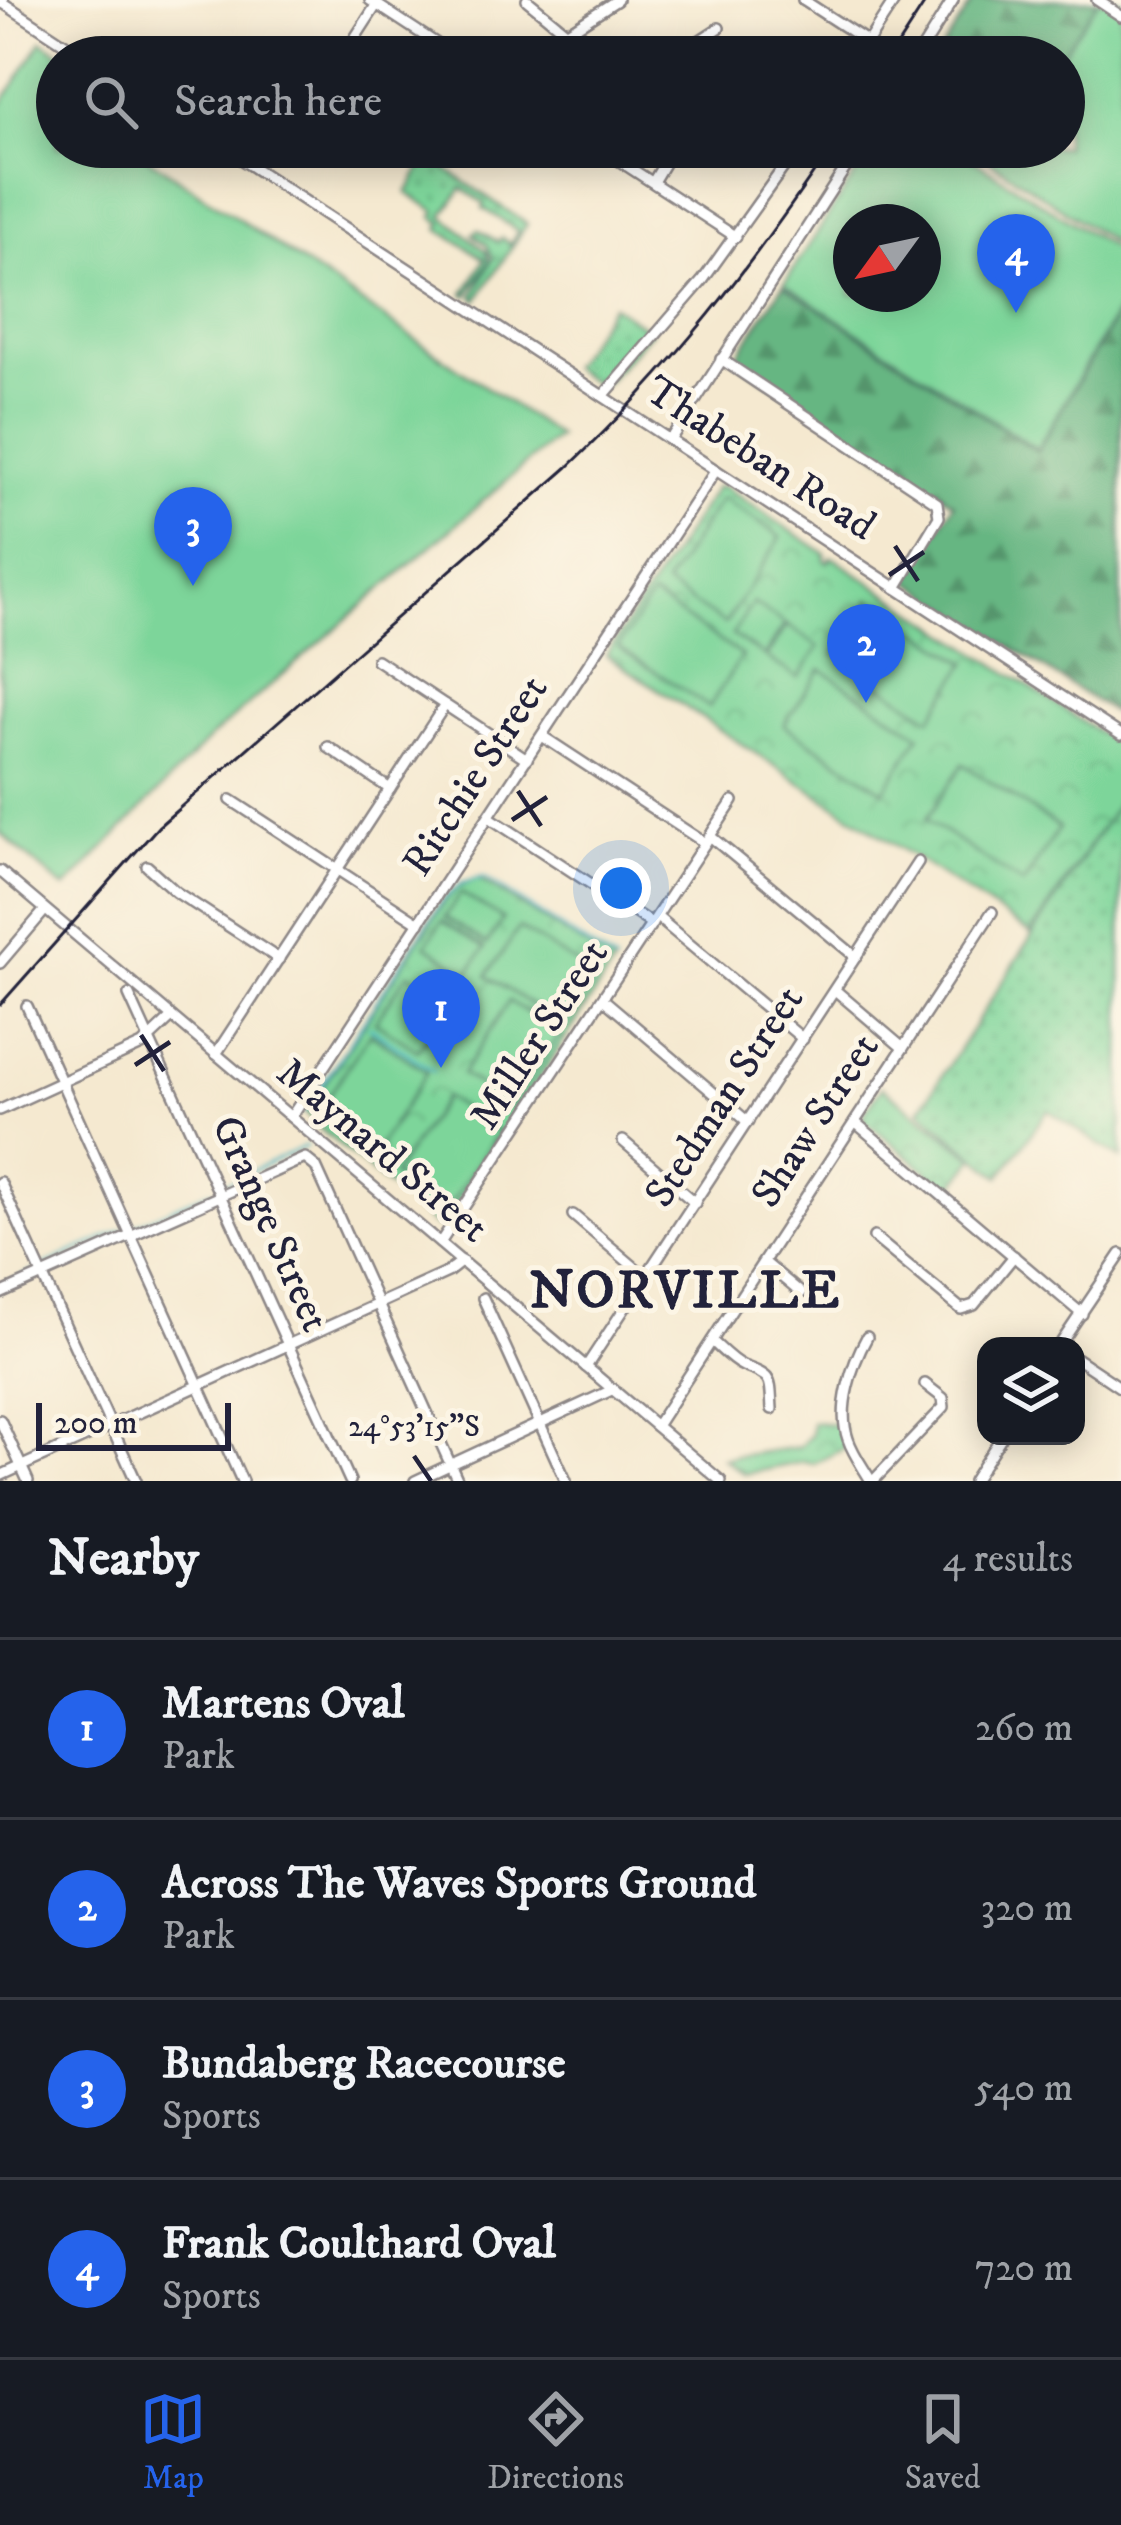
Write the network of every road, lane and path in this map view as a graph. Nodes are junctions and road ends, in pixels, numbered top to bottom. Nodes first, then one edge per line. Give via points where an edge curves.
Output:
1 (527, 0) edge
2 (617, 0) edge
3 (803, 0) edge
4 (895, 0) edge
5 (953, 0) edge
6 (1097, 0) edge
7 (1, 1) edge
8 (374, 2) edge
9 (1121, 16) edge
10 (719, 28) dead end
11 (566, 32) junction
12 (54, 36) edge
13 (355, 36) edge
14 (425, 36) edge
15 (562, 36) edge
16 (707, 36) edge
17 (859, 36) edge
18 (872, 36) edge
19 (930, 36) edge
20 (254, 168) edge
21 (631, 168) edge
22 (661, 168) edge
23 (784, 168) edge
24 (845, 168) edge
25 (653, 182) junction
26 (736, 237) junction
27 (721, 359) junction
28 (603, 396) junction
29 (670, 440) junction
30 (716, 470) junction
31 (896, 588) junction
32 (377, 660) dead end
33 (445, 705) junction
34 (1121, 735) edge
35 (542, 736) junction
36 (328, 747) dead end
37 (527, 759) junction
38 (390, 789) junction
39 (231, 800) dead end
40 (733, 801) dead end
41 (489, 817) junction
42 (708, 839) junction
43 (918, 862) dead end
44 (147, 866) dead end
45 (337, 869) junction
46 (0, 871) edge
47 (45, 910) junction
48 (992, 913) dead end
49 (655, 920) junction
50 (419, 923) junction
51 (1, 957) edge
52 (856, 957) junction
53 (279, 959) junction
54 (835, 991) junction
55 (129, 995) dead end
56 (603, 999) junction
57 (27, 1006) dead end
58 (172, 1017) junction
59 (803, 1039) junction
60 (151, 1040) junction
61 (903, 1048) junction
62 (216, 1054) junction
63 (61, 1081) junction
64 (0, 1110) edge
65 (291, 1117) junction
66 (748, 1122) junction
67 (856, 1123) junction
68 (623, 1141) dead end
69 (0, 1182) edge
70 (220, 1194) junction
71 (695, 1203) junction
72 (573, 1215) dead end
73 (130, 1234) junction
74 (874, 1238) dead end
75 (440, 1243) junction
76 (1121, 1254) edge
77 (1014, 1256) junction
78 (462, 1261) junction
79 (764, 1262) junction
80 (42, 1274) junction
81 (646, 1277) junction
82 (801, 1293) dead end
83 (0, 1294) edge
84 (483, 1298) dead end
85 (378, 1304) junction
86 (1082, 1314) junction
87 (867, 1337) dead end
88 (1066, 1337) edge
89 (712, 1341) junction
90 (288, 1344) junction
91 (1085, 1364) edge
92 (586, 1367) junction
93 (199, 1384) junction
94 (926, 1384) dead end
95 (1121, 1388) edge
96 (614, 1389) junction
97 (772, 1409) dead end
98 (0, 1420) edge
99 (110, 1424) junction
100 (540, 1424) junction
101 (656, 1426) junction
102 (996, 1445) edge
103 (450, 1465) junction
104 (21, 1466) junction
105 (0, 1476) edge
106 (28, 1481) edge
107 (136, 1481) edge
108 (242, 1481) edge
109 (350, 1481) edge
110 (415, 1481) edge
111 (458, 1481) edge
112 (566, 1481) edge
113 (721, 1481) edge
114 (872, 1481) edge
115 (973, 1481) edge

1 - 11 street
2 - 11 street
3 - 17 street
4 - 18 street
5 - 19 street
6 - 9 street
7 - 12 street
8 - 13 street
8 - 14 street
10 - 16 street
11 - 15 street
20 - 28 street, Thabeban Road
21 - 25 street
22 - 25 street
23 - 26 street
24 - 27 street
25 - 26 street
26 - 28 street
27 - 29 street
27 - 31 street via 937,503 939,517
28 - 29 street, Thabeban Road
29 - 30 street, Thabeban Road
30 - 31 street, Thabeban Road
30 - 35 street, Ritchie Street
31 - 34 street, Thabeban Road
32 - 33 street
33 - 37 street
33 - 38 street
35 - 37 street, Ritchie Street
35 - 42 street
36 - 38 street
37 - 41 street, Ritchie Street
38 - 45 street
39 - 45 street
40 - 42 street, Miller Street
41 - 49 street
41 - 50 street, Ritchie Street
42 - 49 street, Miller Street
42 - 52 street
43 - 52 street, Stedman Street
44 - 53 street
45 - 50 street
45 - 53 street
46 - 47 street, Maynard Street
47 - 51 street
47 - 58 street, Maynard Street
48 - 61 street, Shaw Street
49 - 56 street, Miller Street
49 - 59 street
50 - 65 street, Ritchie Street
52 - 54 street, Stedman Street
53 - 62 street
54 - 59 street, Stedman Street
54 - 61 street
55 - 60 street, Grange Street
56 - 66 street
56 - 75 street, Miller Street
57 - 63 street
58 - 60 street
58 - 62 street, Maynard Street
59 - 66 street, Stedman Street
60 - 63 street
60 - 70 street, Grange Street
61 - 67 street, Shaw Street
62 - 65 street, Maynard Street
63 - 64 street
63 - 73 street
65 - 75 street, Maynard Street
66 - 71 street, Stedman Street
67 - 77 street
67 - 79 street, Shaw Street
68 - 71 street
69 - 80 street
70 - 73 street
70 - 85 street via 308,1160
70 - 90 street, Grange Street
71 - 81 street, Stedman Street
72 - 81 street
73 - 80 street
73 - 93 street
74 - 77 street via 961,1310
75 - 78 street, Maynard Street
76 - 86 street
77 - 86 street
78 - 85 street
78 - 92 street, Maynard Street
79 - 82 street
79 - 89 street, Shaw Street
80 - 83 street
80 - 99 street
81 - 92 street, Stedman Street
84 - 100 street
85 - 90 street
85 - 103 street
86 - 88 street
87 - 114 street via 850,1378 845,1424
89 - 97 street via 765,1374
89 - 101 street, Shaw Street
90 - 93 street
90 - 109 street, Grange Street
91 - 95 street
92 - 96 street, Maynard Street
93 - 99 street
93 - 108 street
94 - 114 street via 944,1407
96 - 100 street
96 - 101 street, Maynard Street
98 - 104 street
99 - 104 street
99 - 107 street
100 - 103 street
100 - 112 street
101 - 113 street, Maynard Street
102 - 115 street
103 - 110 street
103 - 111 street
104 - 105 street
104 - 106 street

